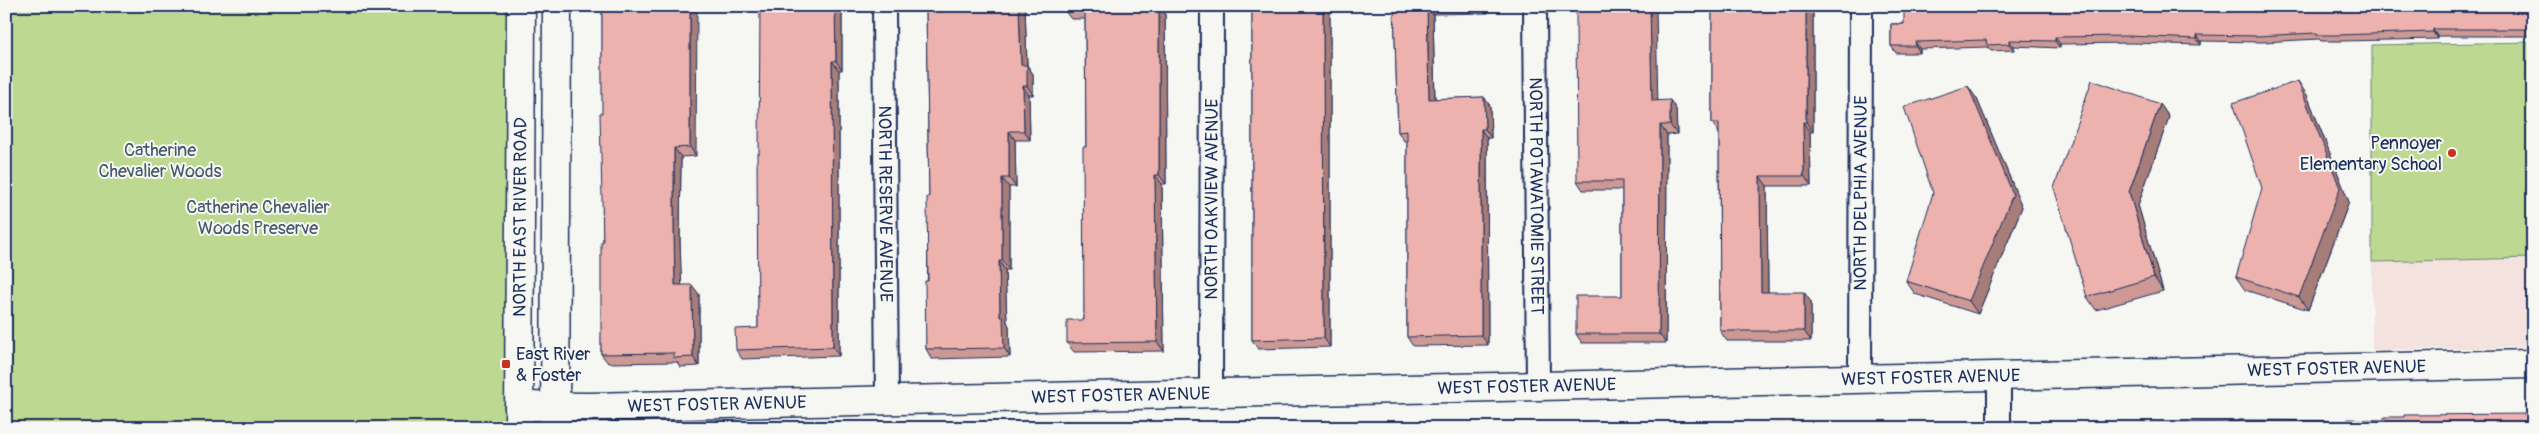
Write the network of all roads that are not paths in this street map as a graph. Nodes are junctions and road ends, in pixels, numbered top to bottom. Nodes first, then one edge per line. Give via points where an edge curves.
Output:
1 (521, 6) edge
2 (557, 6) edge
3 (884, 6) edge
4 (1212, 6) edge
5 (1535, 6) edge
6 (1861, 6) edge
7 (2533, 364) edge
8 (1999, 376) junction
9 (1860, 379) junction
10 (1538, 386) junction
11 (1211, 393) junction
12 (887, 400) junction
13 (519, 417) edge
14 (555, 417) edge
15 (1999, 428) edge

1 - 13 street, NORTH EAST RIVER ROAD
2 - 14 street, NORTH EAST RIVER ROAD
3 - 12 street, NORTH RESERVE AVENUE
4 - 11 street, NORTH OAKVIEW AVENUE
5 - 10 street, NORTH POTAWATOMIE STREET
6 - 9 street, NORTH DELPHIA AVENUE
7 - 8 street, WEST FOSTER AVENUE
8 - 9 street, WEST FOSTER AVENUE
8 - 15 street
9 - 10 street, WEST FOSTER AVENUE
10 - 11 street, WEST FOSTER AVENUE
11 - 12 street, WEST FOSTER AVENUE
12 - 14 street, WEST FOSTER AVENUE
13 - 14 street, WEST FOSTER AVENUE

